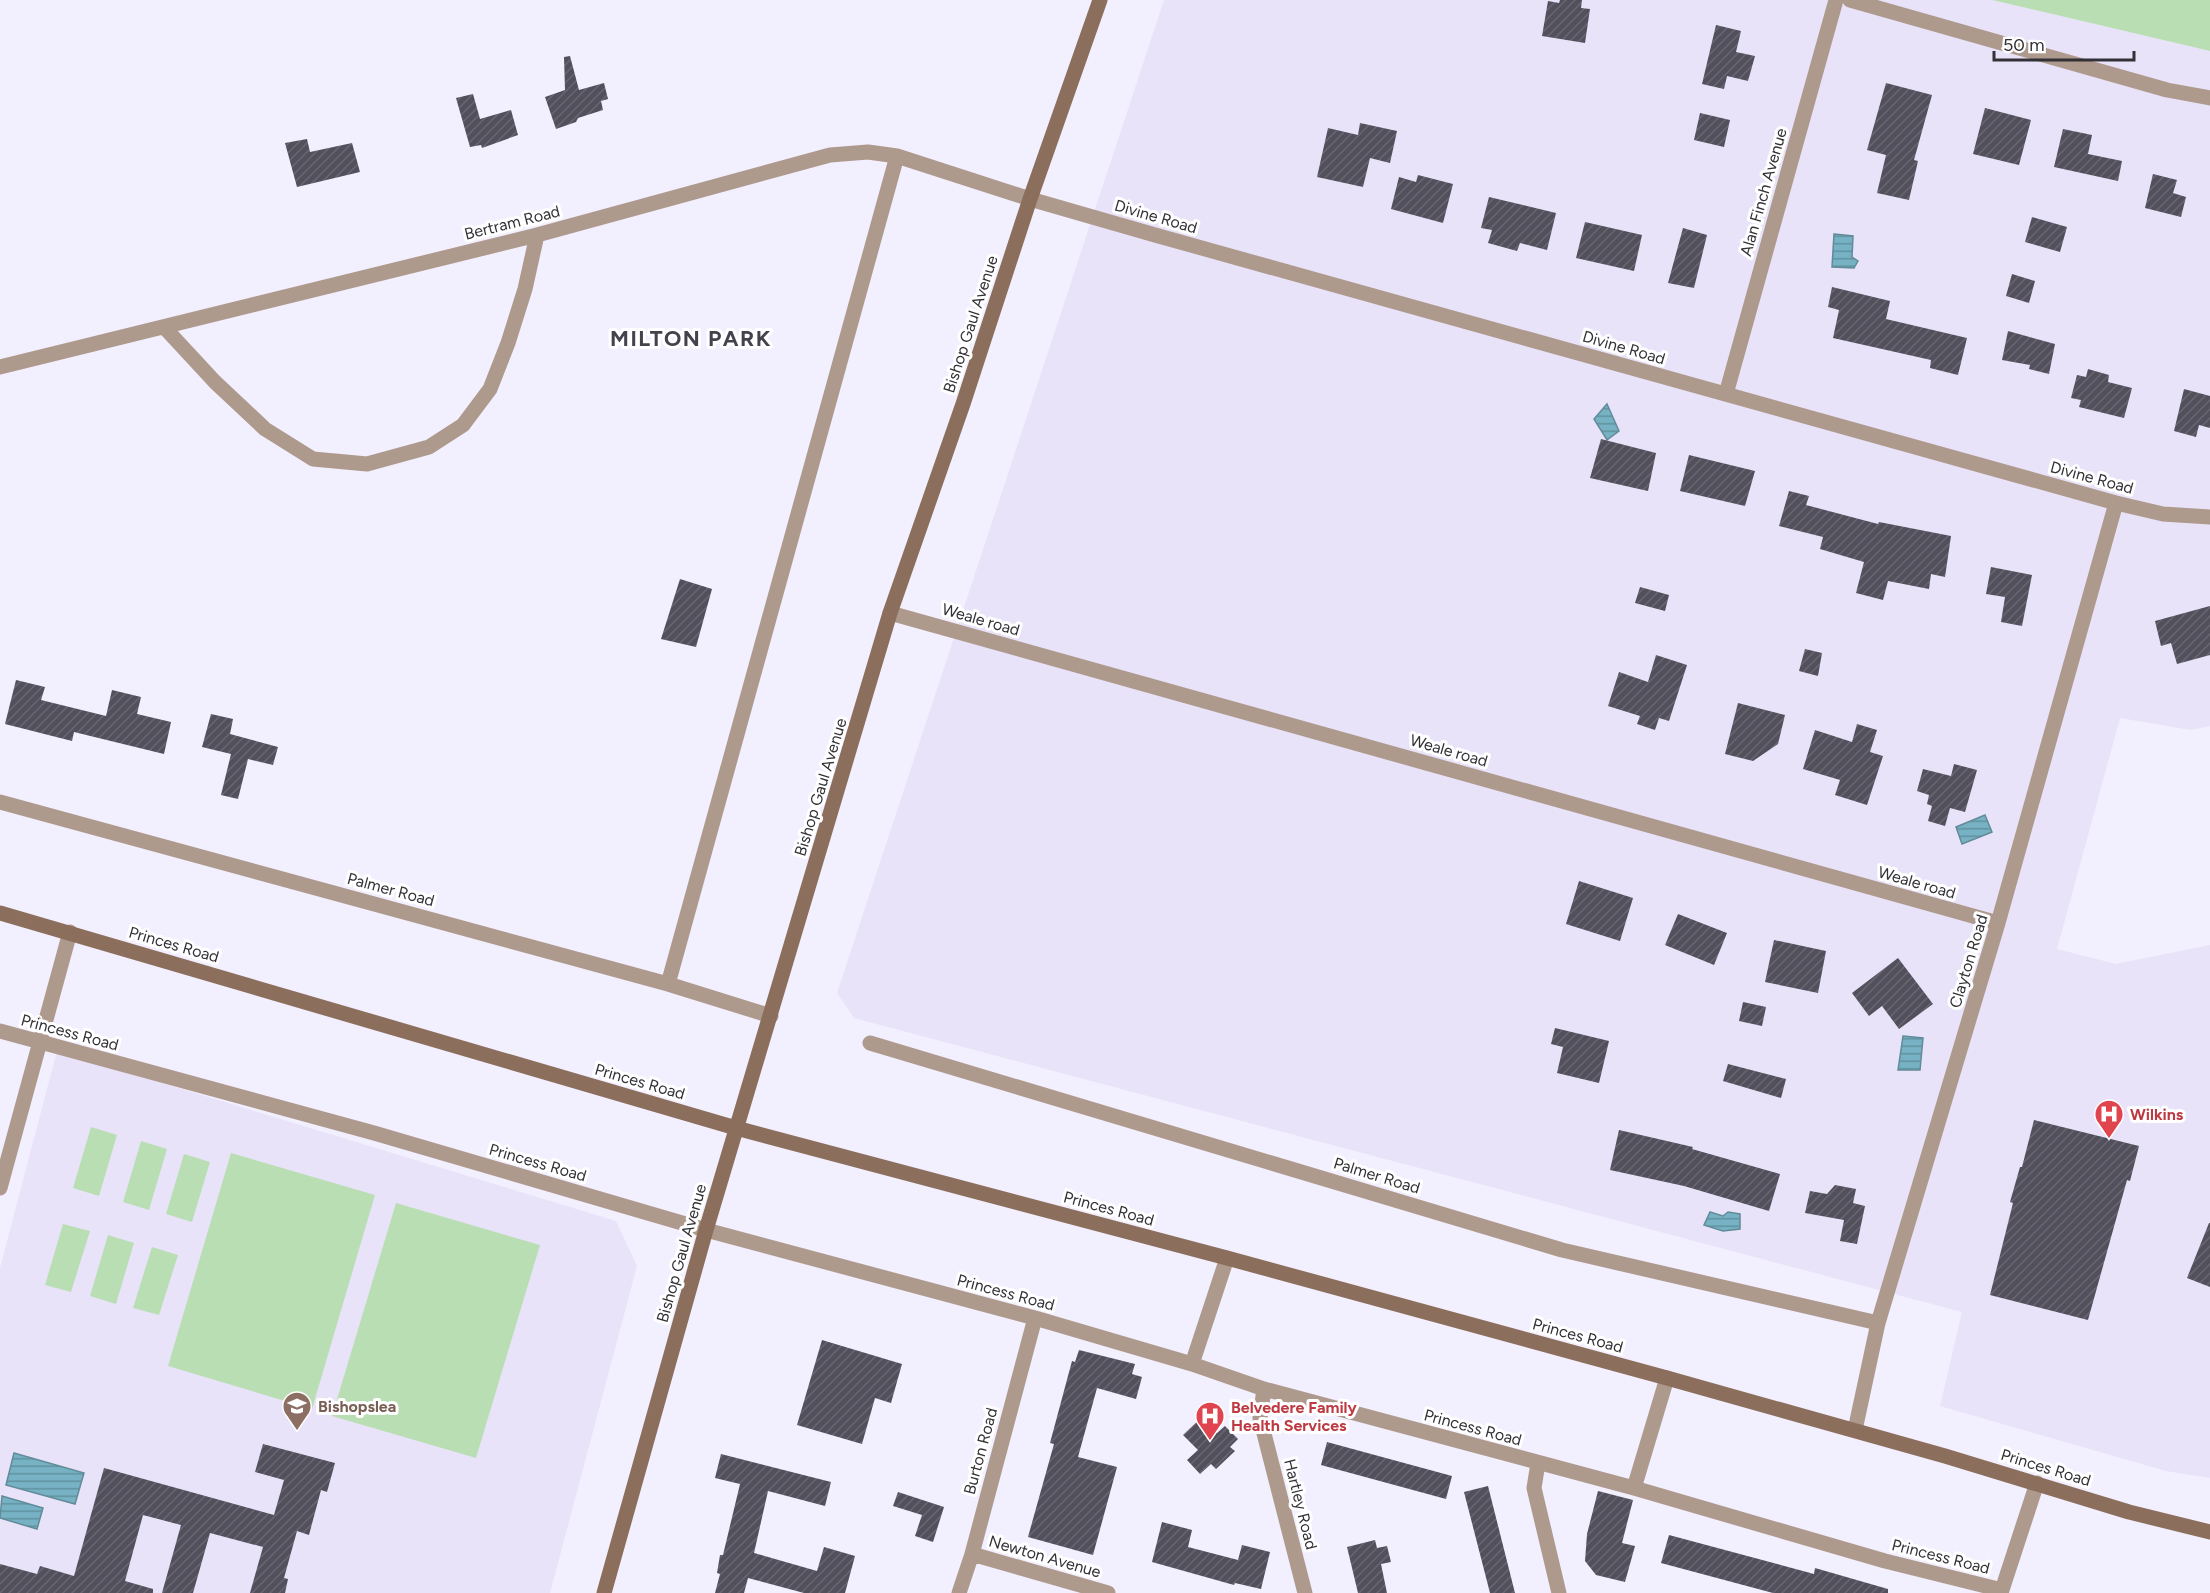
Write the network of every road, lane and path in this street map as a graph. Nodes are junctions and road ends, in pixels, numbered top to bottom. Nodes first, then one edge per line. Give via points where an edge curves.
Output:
1 (1100, 0) edge
2 (1836, 0) edge
3 (1850, 0) edge
4 (2210, 98) edge
5 (897, 156) junction
6 (1030, 199) junction
7 (537, 235) junction
8 (164, 327) junction
9 (0, 367) edge
10 (1726, 394) junction
11 (2116, 503) junction
12 (2210, 517) edge
13 (890, 613) junction
14 (0, 802) edge
15 (0, 913) edge
16 (1998, 923) junction
17 (70, 932) junction
18 (668, 984) junction
19 (771, 1016) junction
20 (0, 1031) edge
21 (40, 1042) junction
22 (870, 1042) dead end
23 (736, 1128) junction
24 (0, 1188) edge
25 (706, 1230) junction
26 (1227, 1258) junction
27 (1035, 1318) junction
28 (1878, 1323) junction
29 (1192, 1364) junction
30 (1667, 1378) junction
31 (1264, 1389) junction
32 (1855, 1430) junction
33 (1538, 1463) junction
34 (2037, 1483) junction
35 (1634, 1488) junction
36 (2210, 1532) edge
37 (972, 1554) junction
38 (2002, 1591) edge
39 (604, 1593) edge
40 (959, 1593) edge
41 (1108, 1593) edge
42 (1305, 1593) edge
43 (1559, 1593) edge

1 - 6 main road, Bishop Gaul Avenue
2 - 10 street, Alan Finch Avenue
3 - 4 street via 2167,90
5 - 6 street, Bertram Road
5 - 7 street, Bertram Road via 868,152 830,154
5 - 18 street
6 - 10 street, Divine Road
6 - 13 main road, Bishop Gaul Avenue
7 - 8 street, Bertram Road
7 - 8 street via 508,342 490,388 463,425 429,447 366,464 313,459 265,429
8 - 9 street, Bertram Road
10 - 11 street, Divine Road
11 - 12 street, Divine Road via 2163,514
11 - 16 street, Clayton Road
13 - 16 street, Weale road
13 - 19 main road, Bishop Gaul Avenue
14 - 18 street, Palmer Road
15 - 17 main road, Princes Road
16 - 28 street, Clayton Road
17 - 21 street
17 - 23 main road, Princes Road
18 - 19 street, Palmer Road
19 - 23 main road, Bishop Gaul Avenue
20 - 21 street, Princess Road
21 - 24 street
21 - 25 street, Princess Road via 374,1133
22 - 28 street, Palmer Road via 1562,1250
23 - 25 main road, Bishop Gaul Avenue
23 - 26 main road, Princes Road
25 - 27 street, Princess Road
25 - 39 main road, Bishop Gaul Avenue
26 - 29 street
26 - 30 main road, Princes Road
27 - 29 street, Princess Road
27 - 37 street, Burton Road
28 - 32 street, Clayton Road
29 - 31 street, Princess Road
30 - 32 main road, Princes Road
30 - 35 street
31 - 33 street, Princess Road
31 - 42 street, Hartley Road via 1260,1418
32 - 34 main road, Princes Road
33 - 35 street, Princess Road
33 - 43 street via 1534,1488
34 - 36 main road, Princes Road
34 - 38 street
35 - 38 street, Princess Road
37 - 40 street, Burton Road
37 - 41 street, Newton Avenue

